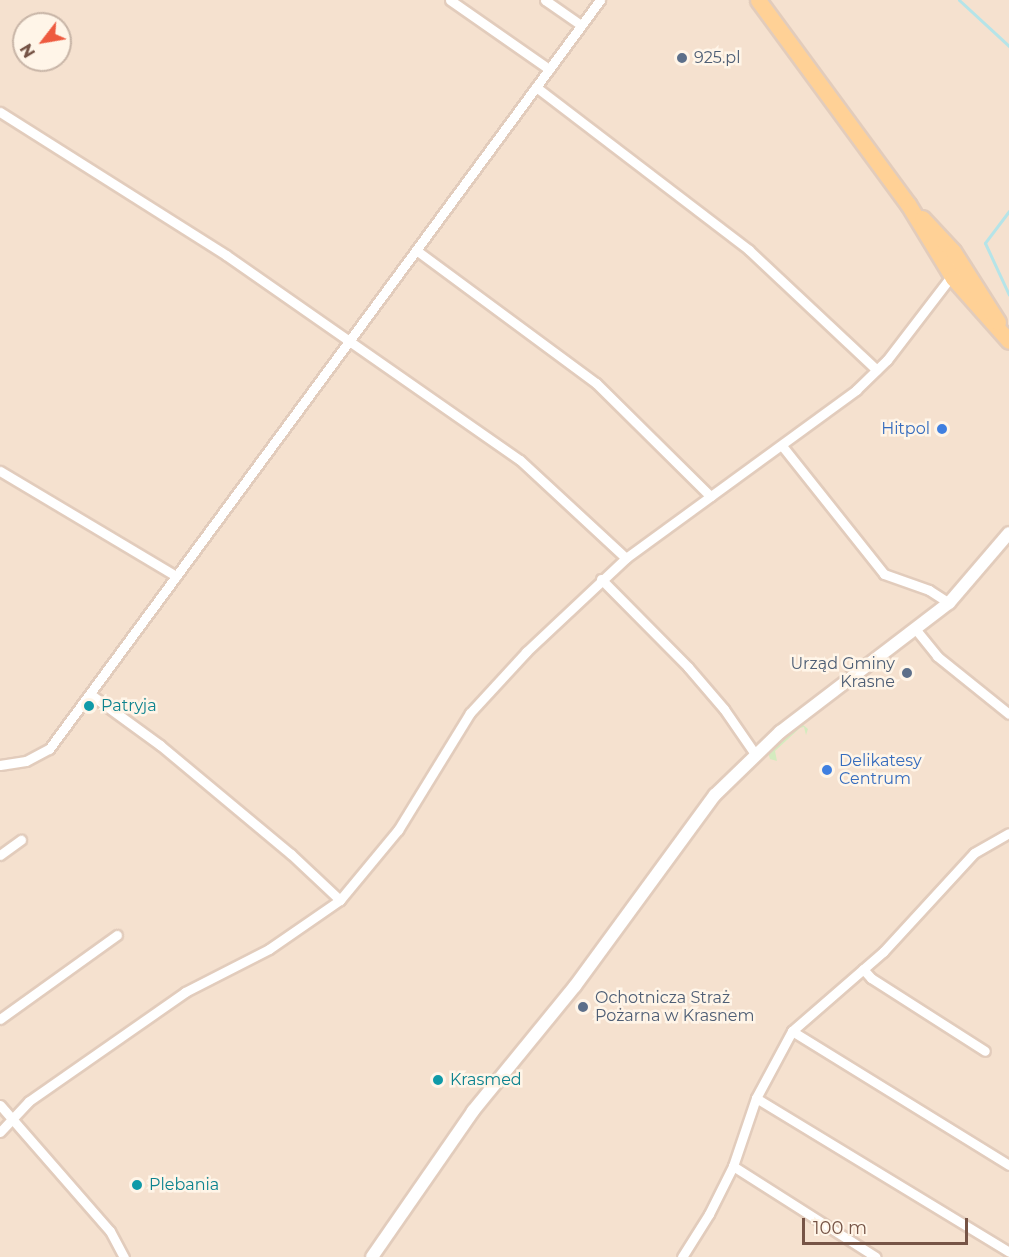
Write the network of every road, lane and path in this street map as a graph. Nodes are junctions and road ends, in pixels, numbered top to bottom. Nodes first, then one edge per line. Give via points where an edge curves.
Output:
1 (450, 0) edge
2 (546, 0) edge
3 (600, 0) edge
4 (758, 0) edge
5 (581, 25) junction
6 (549, 69) junction
7 (536, 87) junction
8 (0, 112) edge
9 (908, 204) junction
10 (416, 250) junction
11 (953, 251) junction
12 (953, 278) junction
13 (982, 291) junction
14 (350, 339) junction
15 (1008, 339) edge
16 (877, 370) junction
17 (783, 447) junction
18 (0, 471) edge
19 (710, 496) junction
20 (1009, 533) edge
21 (626, 558) junction
22 (176, 576) junction
23 (601, 579) junction
24 (949, 603) junction
25 (917, 631) junction
26 (90, 694) junction
27 (1009, 714) edge
28 (755, 754) junction
29 (0, 764) edge
30 (1009, 833) edge
31 (21, 840) dead end
32 (0, 855) edge
33 (340, 900) junction
34 (117, 935) dead end
35 (863, 969) junction
36 (0, 1019) edge
37 (792, 1031) junction
38 (985, 1051) dead end
39 (756, 1098) junction
40 (0, 1105) edge
41 (12, 1117) junction
42 (0, 1132) edge
43 (1009, 1165) edge
44 (733, 1166) junction
45 (1009, 1252) edge
46 (124, 1257) edge
47 (372, 1257) edge
48 (681, 1257) edge
49 (876, 1257) edge

1 - 6 street
2 - 5 street
3 - 5 street
4 - 9 main road
5 - 6 street
6 - 7 street
7 - 10 street
7 - 16 street via 749,250
8 - 14 street via 164,213
9 - 11 main road
9 - 12 main road
10 - 14 street
10 - 19 street via 596,383
11 - 12 street
11 - 13 main road
12 - 13 street via 970,282
12 - 15 main road
12 - 16 street
13 - 15 main road
14 - 21 street via 520,460
14 - 22 street
16 - 17 street
17 - 19 street
17 - 24 street via 884,574 928,590
18 - 22 street
19 - 21 street
20 - 24 street
21 - 23 street
22 - 26 street
23 - 28 street via 702,684
23 - 33 street via 525,652 470,713 398,830
24 - 25 street
25 - 27 street via 937,656
25 - 28 street
26 - 29 street via 49,748 26,761
26 - 33 street via 160,745
28 - 47 street via 685,832 575,986 473,1111
30 - 35 street via 974,853
31 - 32 street
33 - 41 street via 269,949 185,992
34 - 36 street
35 - 37 street
35 - 38 street via 871,978
37 - 39 street
37 - 43 street
39 - 44 street
39 - 45 street
40 - 41 street
41 - 42 street
41 - 46 street via 110,1231
44 - 48 street via 710,1214
44 - 49 street

